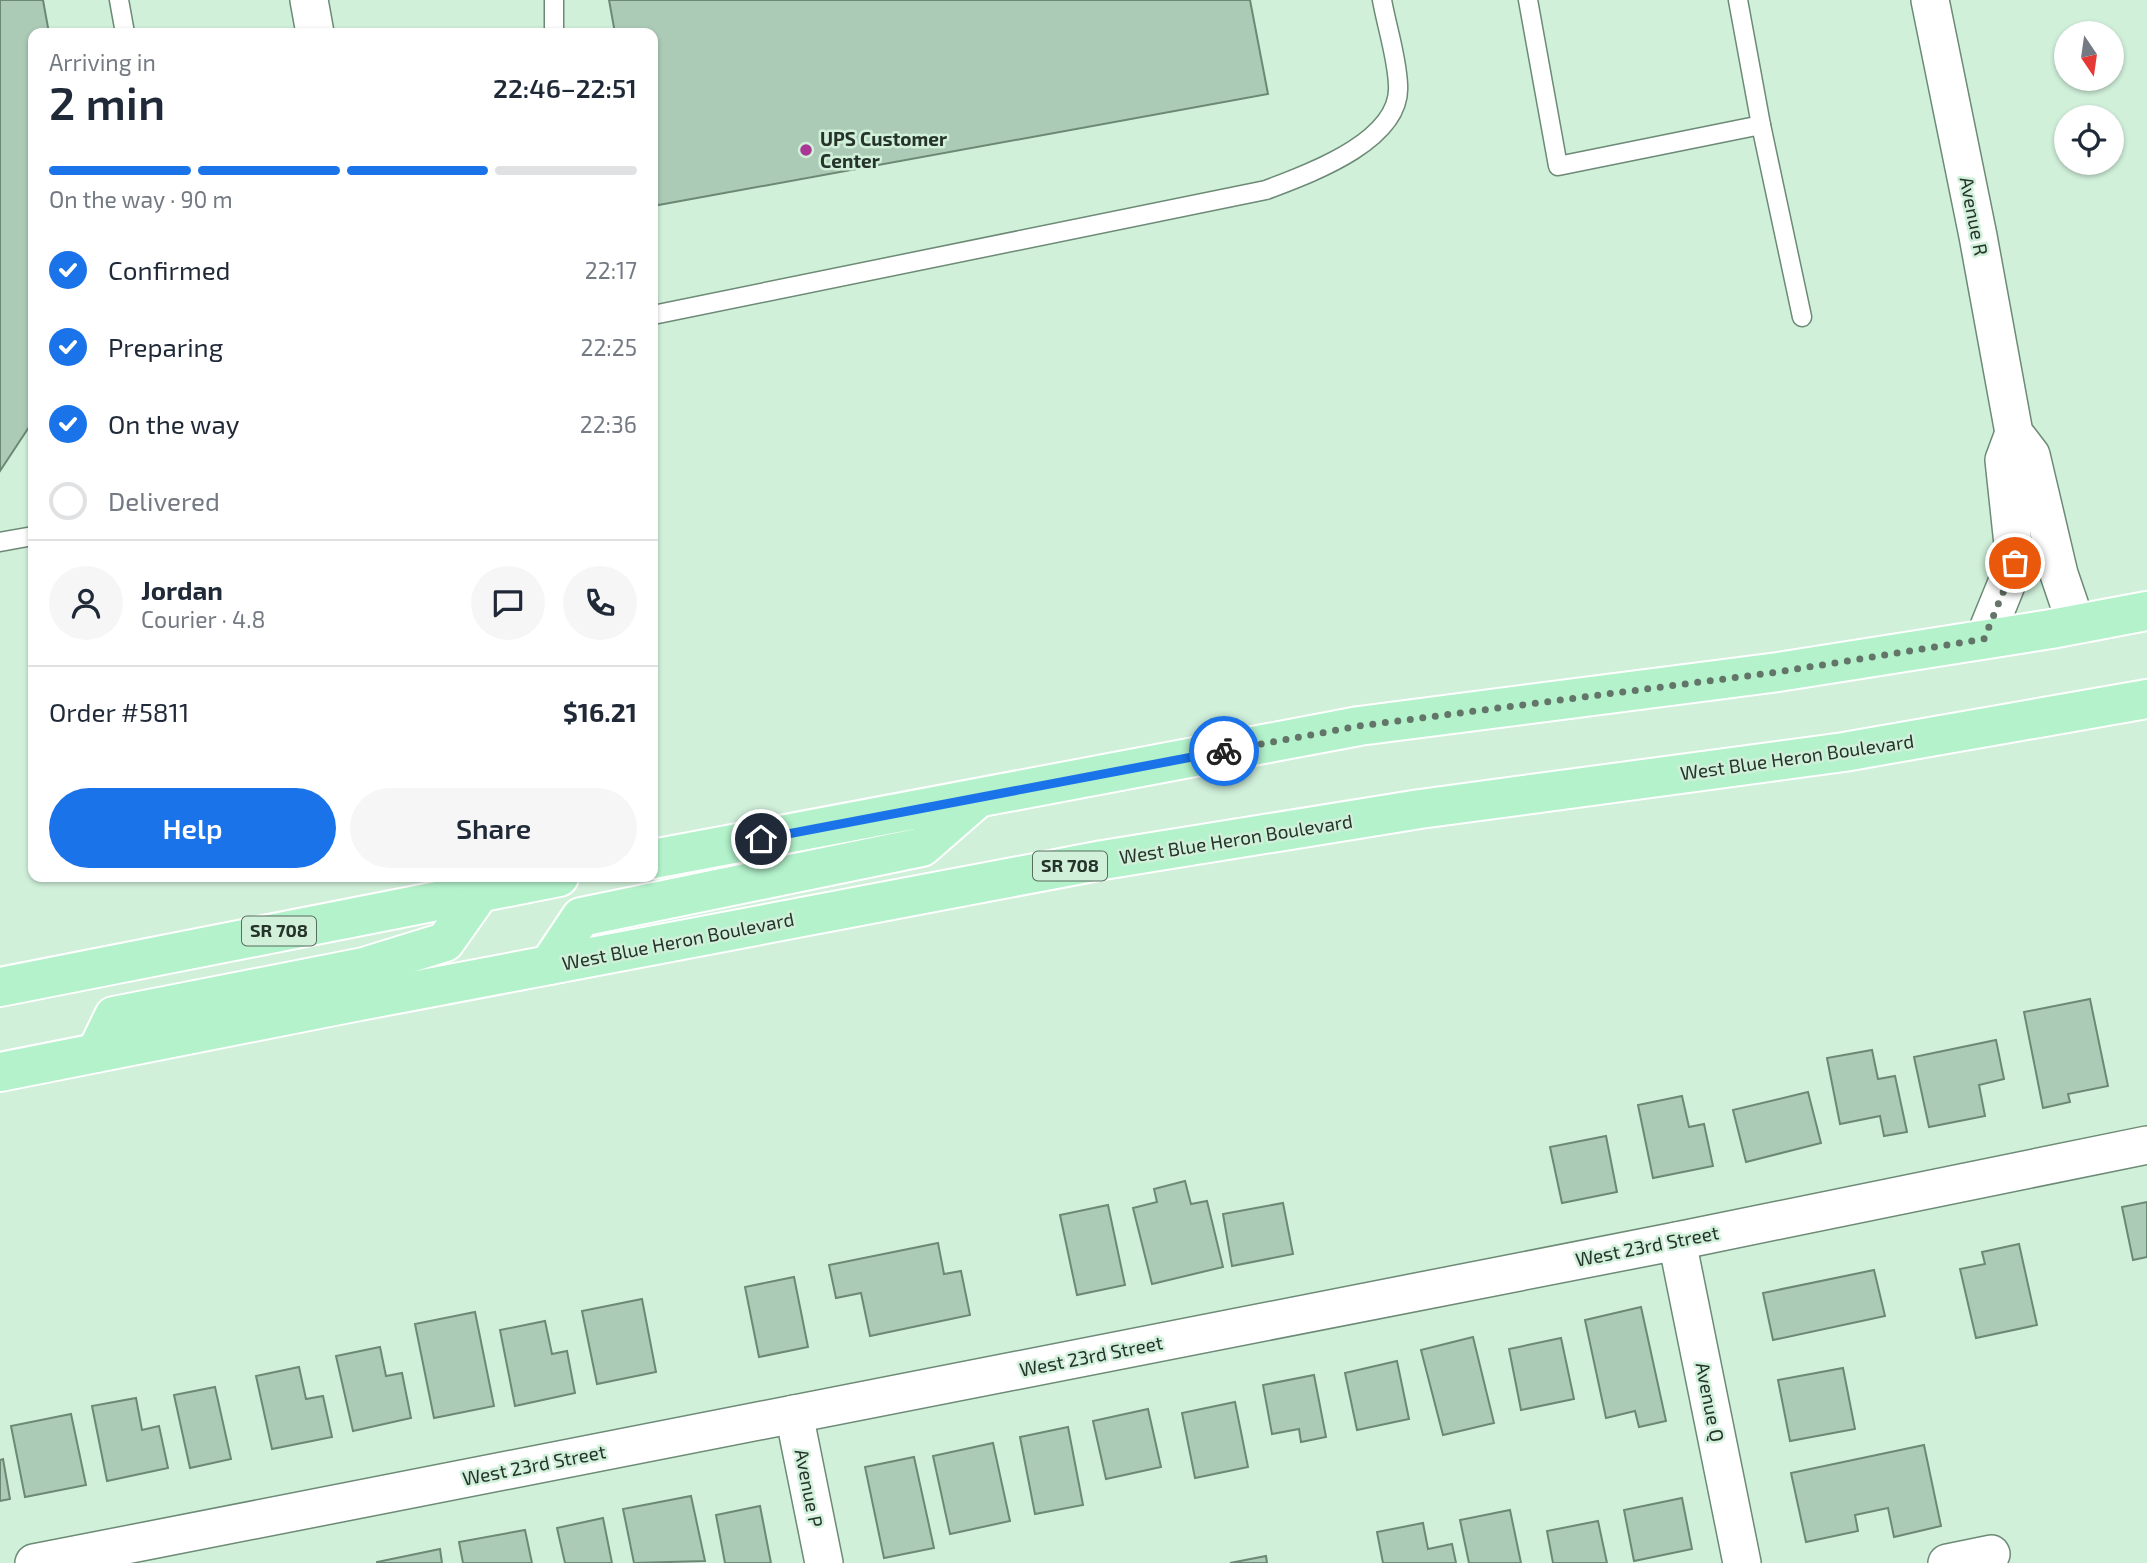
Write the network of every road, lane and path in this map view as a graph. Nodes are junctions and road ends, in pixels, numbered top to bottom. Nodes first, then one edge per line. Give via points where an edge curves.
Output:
1 (118, 0) edge
2 (309, 0) edge
3 (554, 0) edge
4 (1381, 0) edge
5 (1528, 0) edge
6 (1738, 0) edge
7 (1930, 0) edge
8 (124, 28) edge
9 (314, 28) edge
10 (554, 28) edge
11 (1761, 125) junction
12 (658, 314) edge
13 (1802, 317) dead end
14 (2014, 433) junction
15 (28, 537) edge
16 (0, 542) edge
17 (2147, 611) edge
18 (2076, 624) junction
19 (1984, 639) junction
20 (2147, 699) edge
21 (978, 798) junction
22 (658, 858) edge
23 (502, 882) edge
24 (479, 884) edge
25 (549, 965) junction
26 (0, 986) edge
27 (96, 1053) junction
28 (0, 1072) edge
29 (2147, 1145) edge
30 (1677, 1241) junction
31 (794, 1414) junction
32 (1991, 1554) dead end
33 (34, 1563) edge
34 (824, 1563) edge
35 (1742, 1563) edge
36 (1947, 1563) edge

1 - 8 lane
2 - 9 street
3 - 10 lane
4 - 12 lane via 1399,86 1395,111 1365,142 1318,170 1266,190
5 - 11 lane via 1558,166
6 - 11 lane
7 - 14 street, Avenue R
11 - 13 lane
14 - 18 street, Avenue R via 2031,454 2059,574
14 - 19 street, Avenue R via 2004,460 2015,563
15 - 16 lane
17 - 18 main road
18 - 19 main road
19 - 21 main road via 1778,672 1359,726
20 - 25 main road, West Blue Heron Boulevard / SR 708 via 1844,752 1420,810 1103,860
21 - 22 main road
21 - 25 main road via 922,847 581,917
23 - 24 main road, SR 708
24 - 26 main road, SR 708
24 - 27 main road via 444,942 364,967 114,1016
25 - 27 main road, West Blue Heron Boulevard / SR 708
27 - 28 main road, West Blue Heron Boulevard / SR 708
29 - 30 street, West 23rd Street
30 - 31 street, West 23rd Street
30 - 35 street, Avenue Q
31 - 33 street, West 23rd Street
31 - 34 street, Avenue P
32 - 36 street

